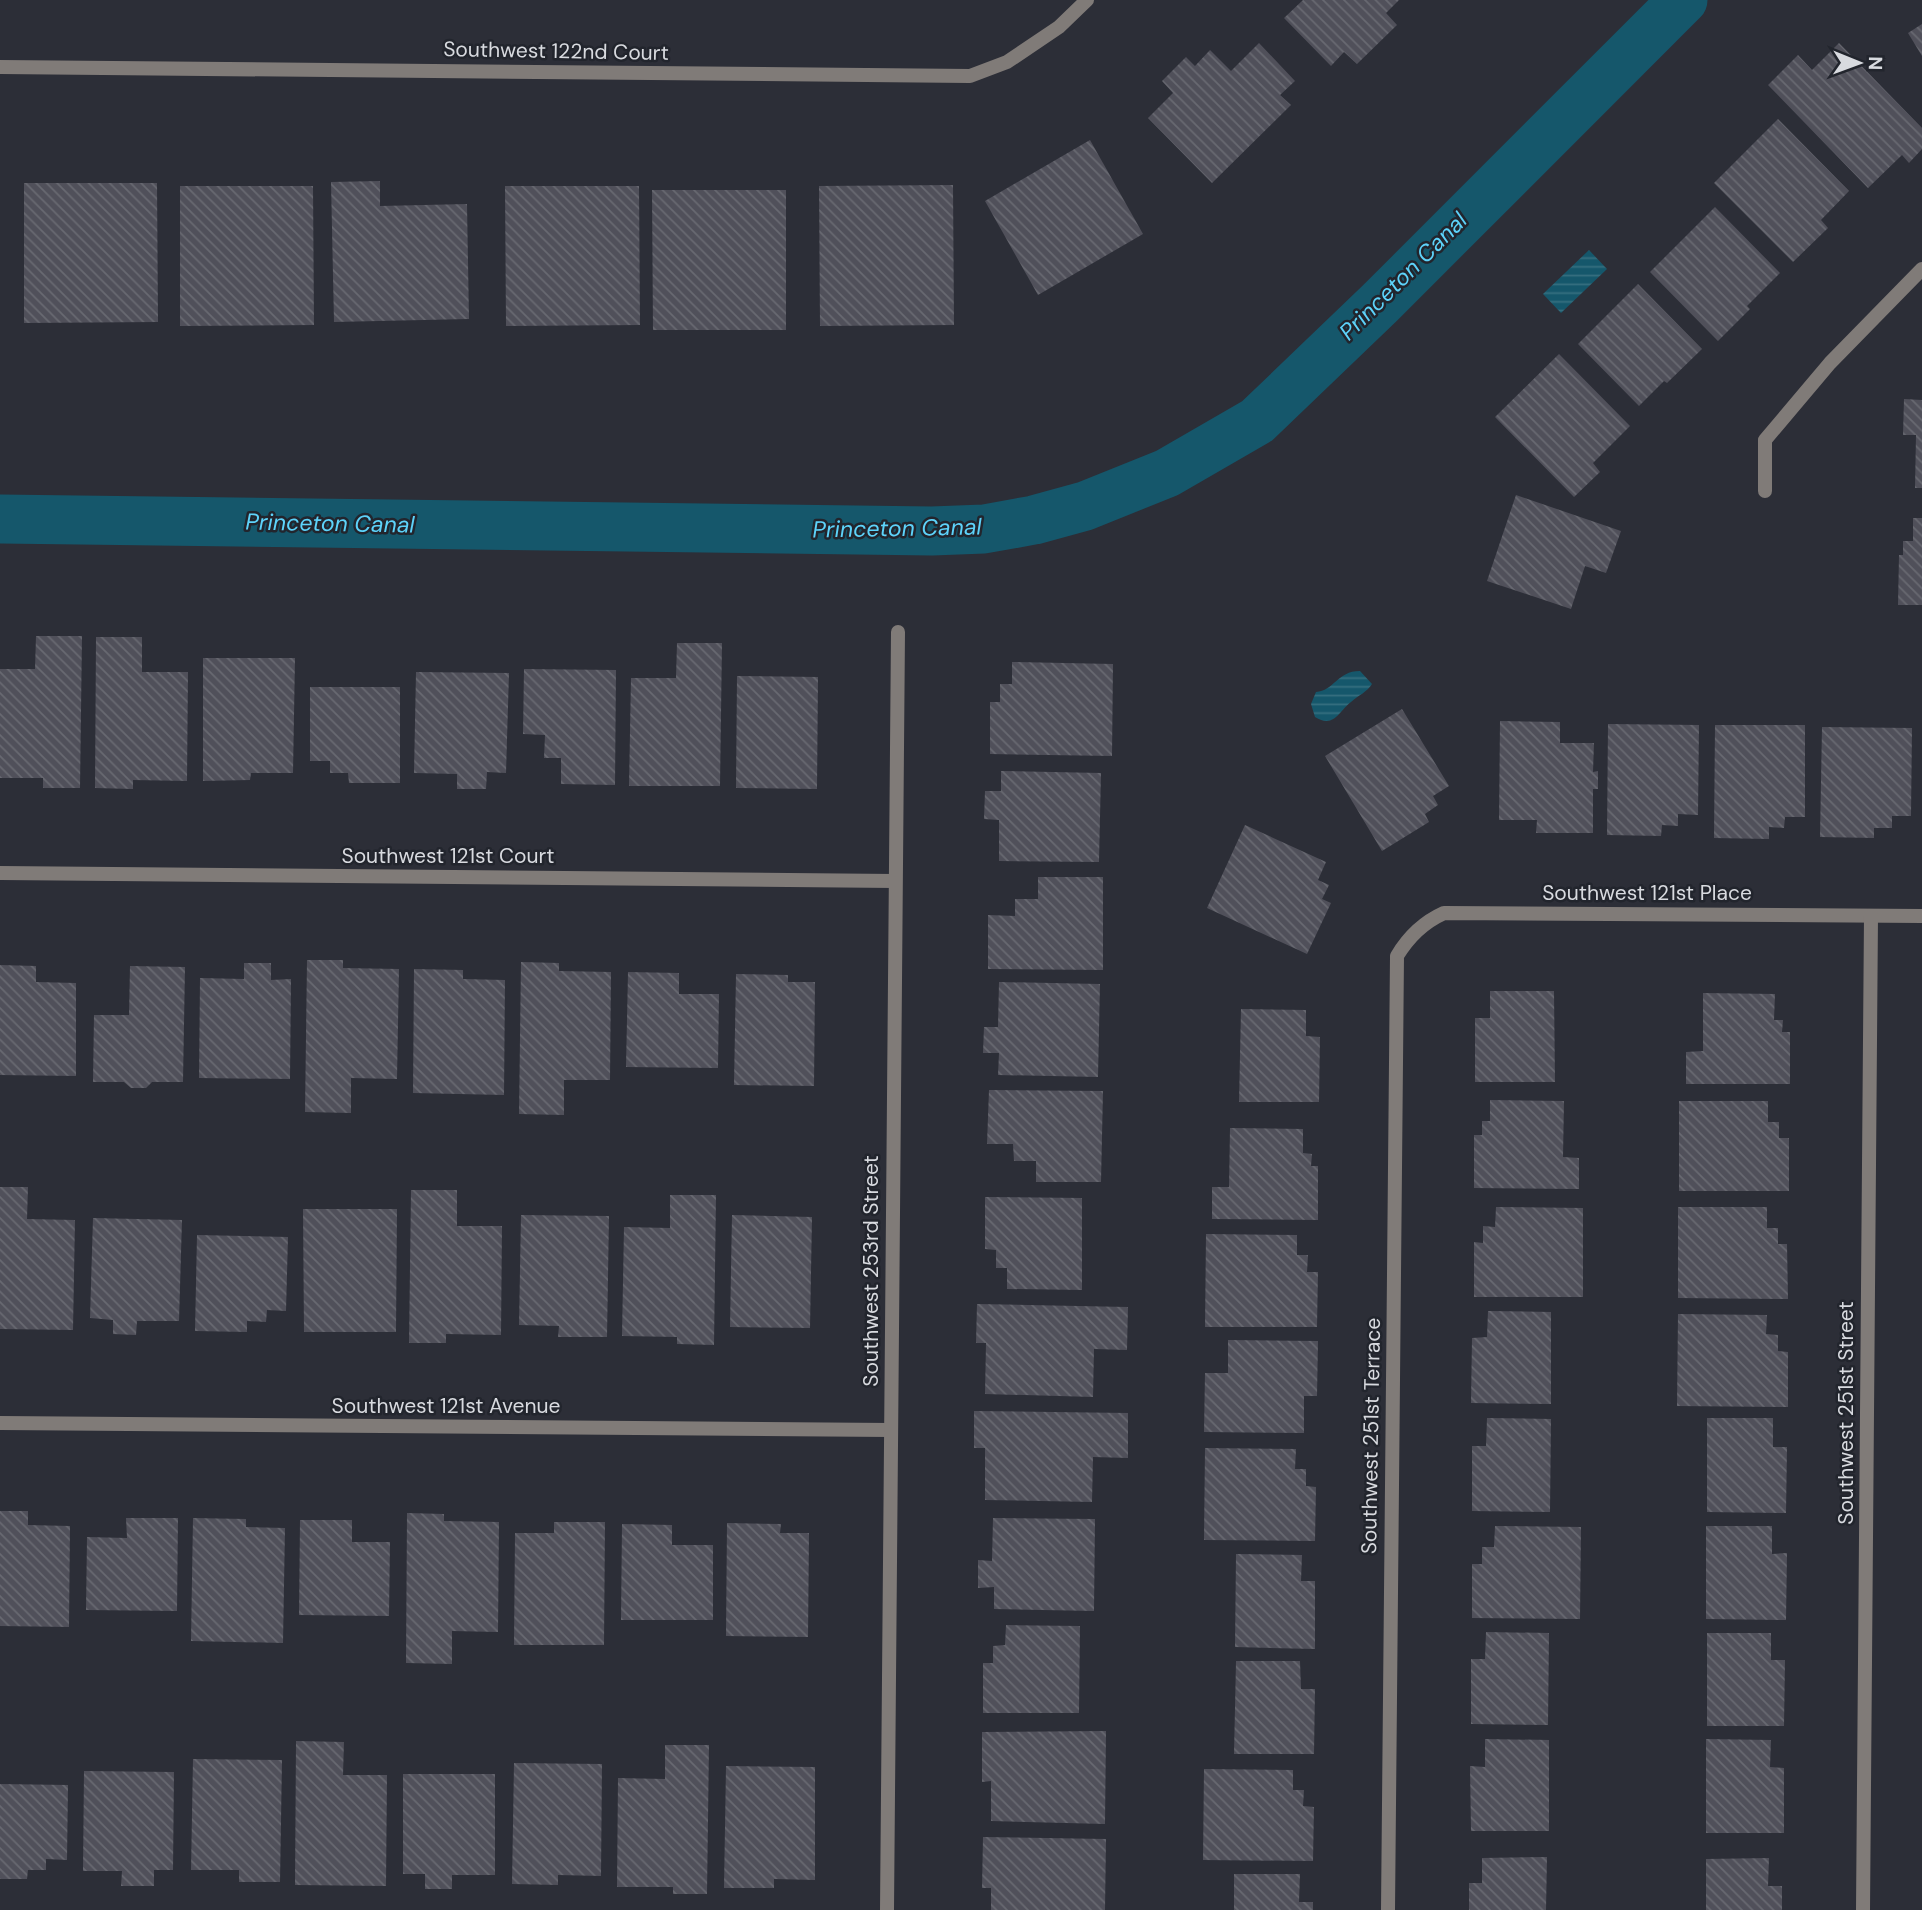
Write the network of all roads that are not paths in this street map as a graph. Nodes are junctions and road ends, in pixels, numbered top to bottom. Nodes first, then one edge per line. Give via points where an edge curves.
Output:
1 (1087, 0) edge
2 (0, 67) edge
3 (1922, 269) edge
4 (1765, 491) dead end
5 (898, 632) dead end
6 (0, 873) edge
7 (895, 881) junction
8 (1871, 916) junction
9 (1922, 916) edge
10 (1396, 962) joint
11 (0, 1423) edge
12 (891, 1430) junction
13 (887, 1910) edge
14 (1388, 1910) edge
15 (1863, 1910) edge

1 - 2 street, Southwest 122nd Court via 1007,62 970,76
3 - 4 street via 1830,363 1765,440
5 - 7 street, Southwest 253rd Street
6 - 7 street, Southwest 121st Court
7 - 12 street, Southwest 253rd Street
8 - 9 street, Southwest 121st Place
8 - 10 street, Southwest 121st Place via 1444,913 1408,939
8 - 15 street, Southwest 251st Street
10 - 14 street, Southwest 251st Terrace
11 - 12 street, Southwest 121st Avenue
12 - 13 street, Southwest 253rd Street

